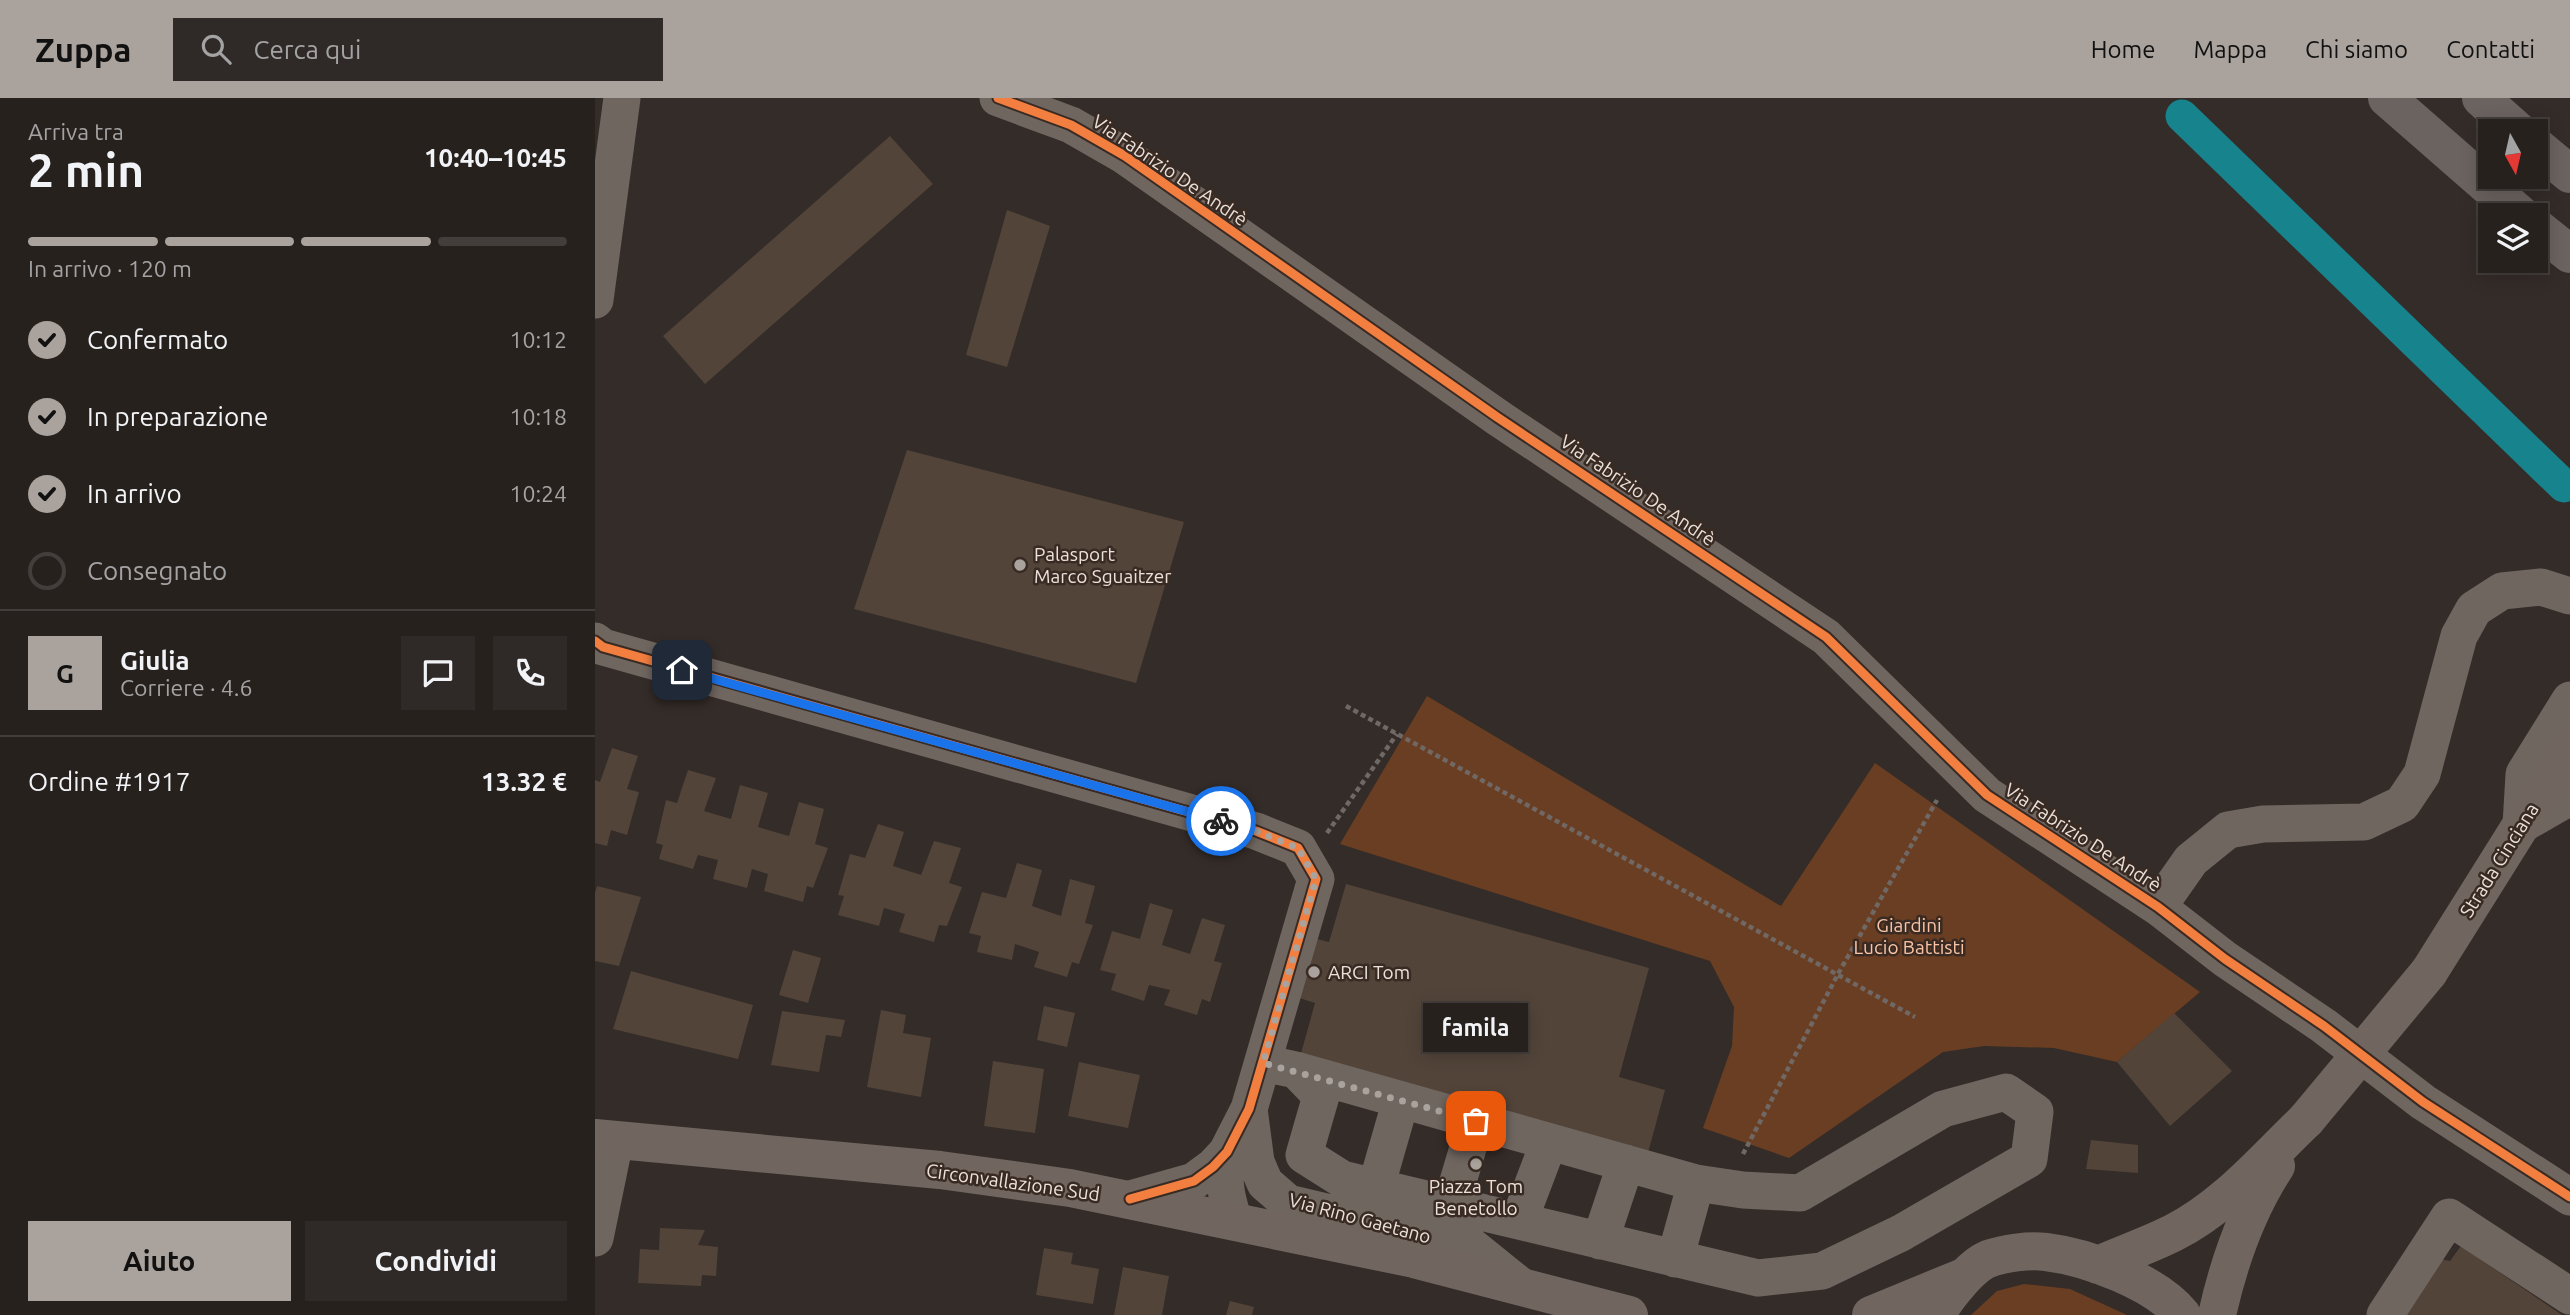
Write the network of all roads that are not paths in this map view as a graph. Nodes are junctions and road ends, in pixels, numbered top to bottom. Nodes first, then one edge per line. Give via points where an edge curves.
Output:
1 (622, 98) edge
2 (998, 98) edge
3 (2387, 98) edge
4 (2481, 98) edge
5 (2505, 119) edge
6 (2548, 156) edge
7 (2570, 174) edge
8 (2507, 203) edge
9 (2548, 237) edge
10 (2570, 254) edge
11 (595, 300) edge
12 (2569, 598) edge
13 (595, 641) edge
14 (2570, 700) edge
15 (2570, 747) edge
16 (2570, 797) edge
17 (2521, 825) junction
18 (2158, 907) junction
19 (1280, 1066) junction
20 (1401, 1100) junction
21 (1249, 1109) junction
22 (2306, 1120) junction
23 (1476, 1121) junction
24 (605, 1139) edge
25 (1549, 1142) junction
26 (1227, 1152) junction
27 (1626, 1163) junction
28 (1696, 1183) junction
29 (1376, 1187) junction
30 (2570, 1197) edge
31 (1130, 1199) junction
32 (1451, 1205) junction
33 (1234, 1221) junction
34 (1519, 1221) junction
35 (595, 1238) edge
36 (1600, 1241) junction
37 (1675, 1259) junction
38 (2098, 1265) junction
39 (1966, 1276) junction
40 (1522, 1287) junction
41 (2570, 1296) edge
42 (1629, 1315) edge
43 (1871, 1315) edge
44 (1937, 1315) edge
45 (2182, 1315) edge
46 (2217, 1315) edge
47 (2385, 1315) edge

1 - 11 street
2 - 18 street, Via Fabrizio De Andrè via 1071,125 1125,156 1497,417 1826,637 1987,795
3 - 8 highway
4 - 5 highway
6 - 7 highway
9 - 10 highway
12 - 18 street via 2541,587 2503,591 2474,609 2459,636 2422,774 2402,804 2364,822 2263,824 2228,830 2191,860
13 - 19 street, Via Rino Gaetano via 603,647 1256,831 1298,848 1316,879
14 - 17 street via 2524,774
15 - 17 main road, Strada Cinciana
16 - 17 street
17 - 22 main road, Strada Cinciana, bridge via 2429,972
18 - 30 street, Via Fabrizio De Andrè via 2423,1102
19 - 20 street
19 - 21 street, Via Rino Gaetano
19 - 29 street via 1321,1096 1304,1155 1342,1179
20 - 23 street
20 - 29 street
21 - 26 street, Via Rino Gaetano
21 - 40 street, Via Rino Gaetano via 1256,1162 1265,1184 1288,1203 1471,1247
22 - 38 main road via 2208,1210 2174,1232
22 - 46 main road via 2258,1194 2231,1257
23 - 25 street
23 - 32 street
24 - 31 main road, Circonvallazione Sud via 940,1170
24 - 35 street
25 - 27 street
25 - 34 street
26 - 31 street, Via Rino Gaetano via 1194,1181
26 - 33 street, Via Rino Gaetano via 1223,1176
27 - 28 street
27 - 36 street
28 - 37 street
28 - 37 street via 1800,1193 1943,1109 2006,1092 2035,1112 2029,1159 1901,1233 1822,1271 1758,1278
29 - 32 street
31 - 33 main road, Circonvallazione Sud
32 - 34 street
33 - 40 main road, Circonvallazione Sud
34 - 36 street
36 - 37 street
38 - 39 main road via 2046,1252 2010,1253 1985,1260
38 - 45 main road via 2144,1285
39 - 43 main road
39 - 44 main road
40 - 42 main road, Circonvallazione Sud
41 - 47 street via 2449,1217

